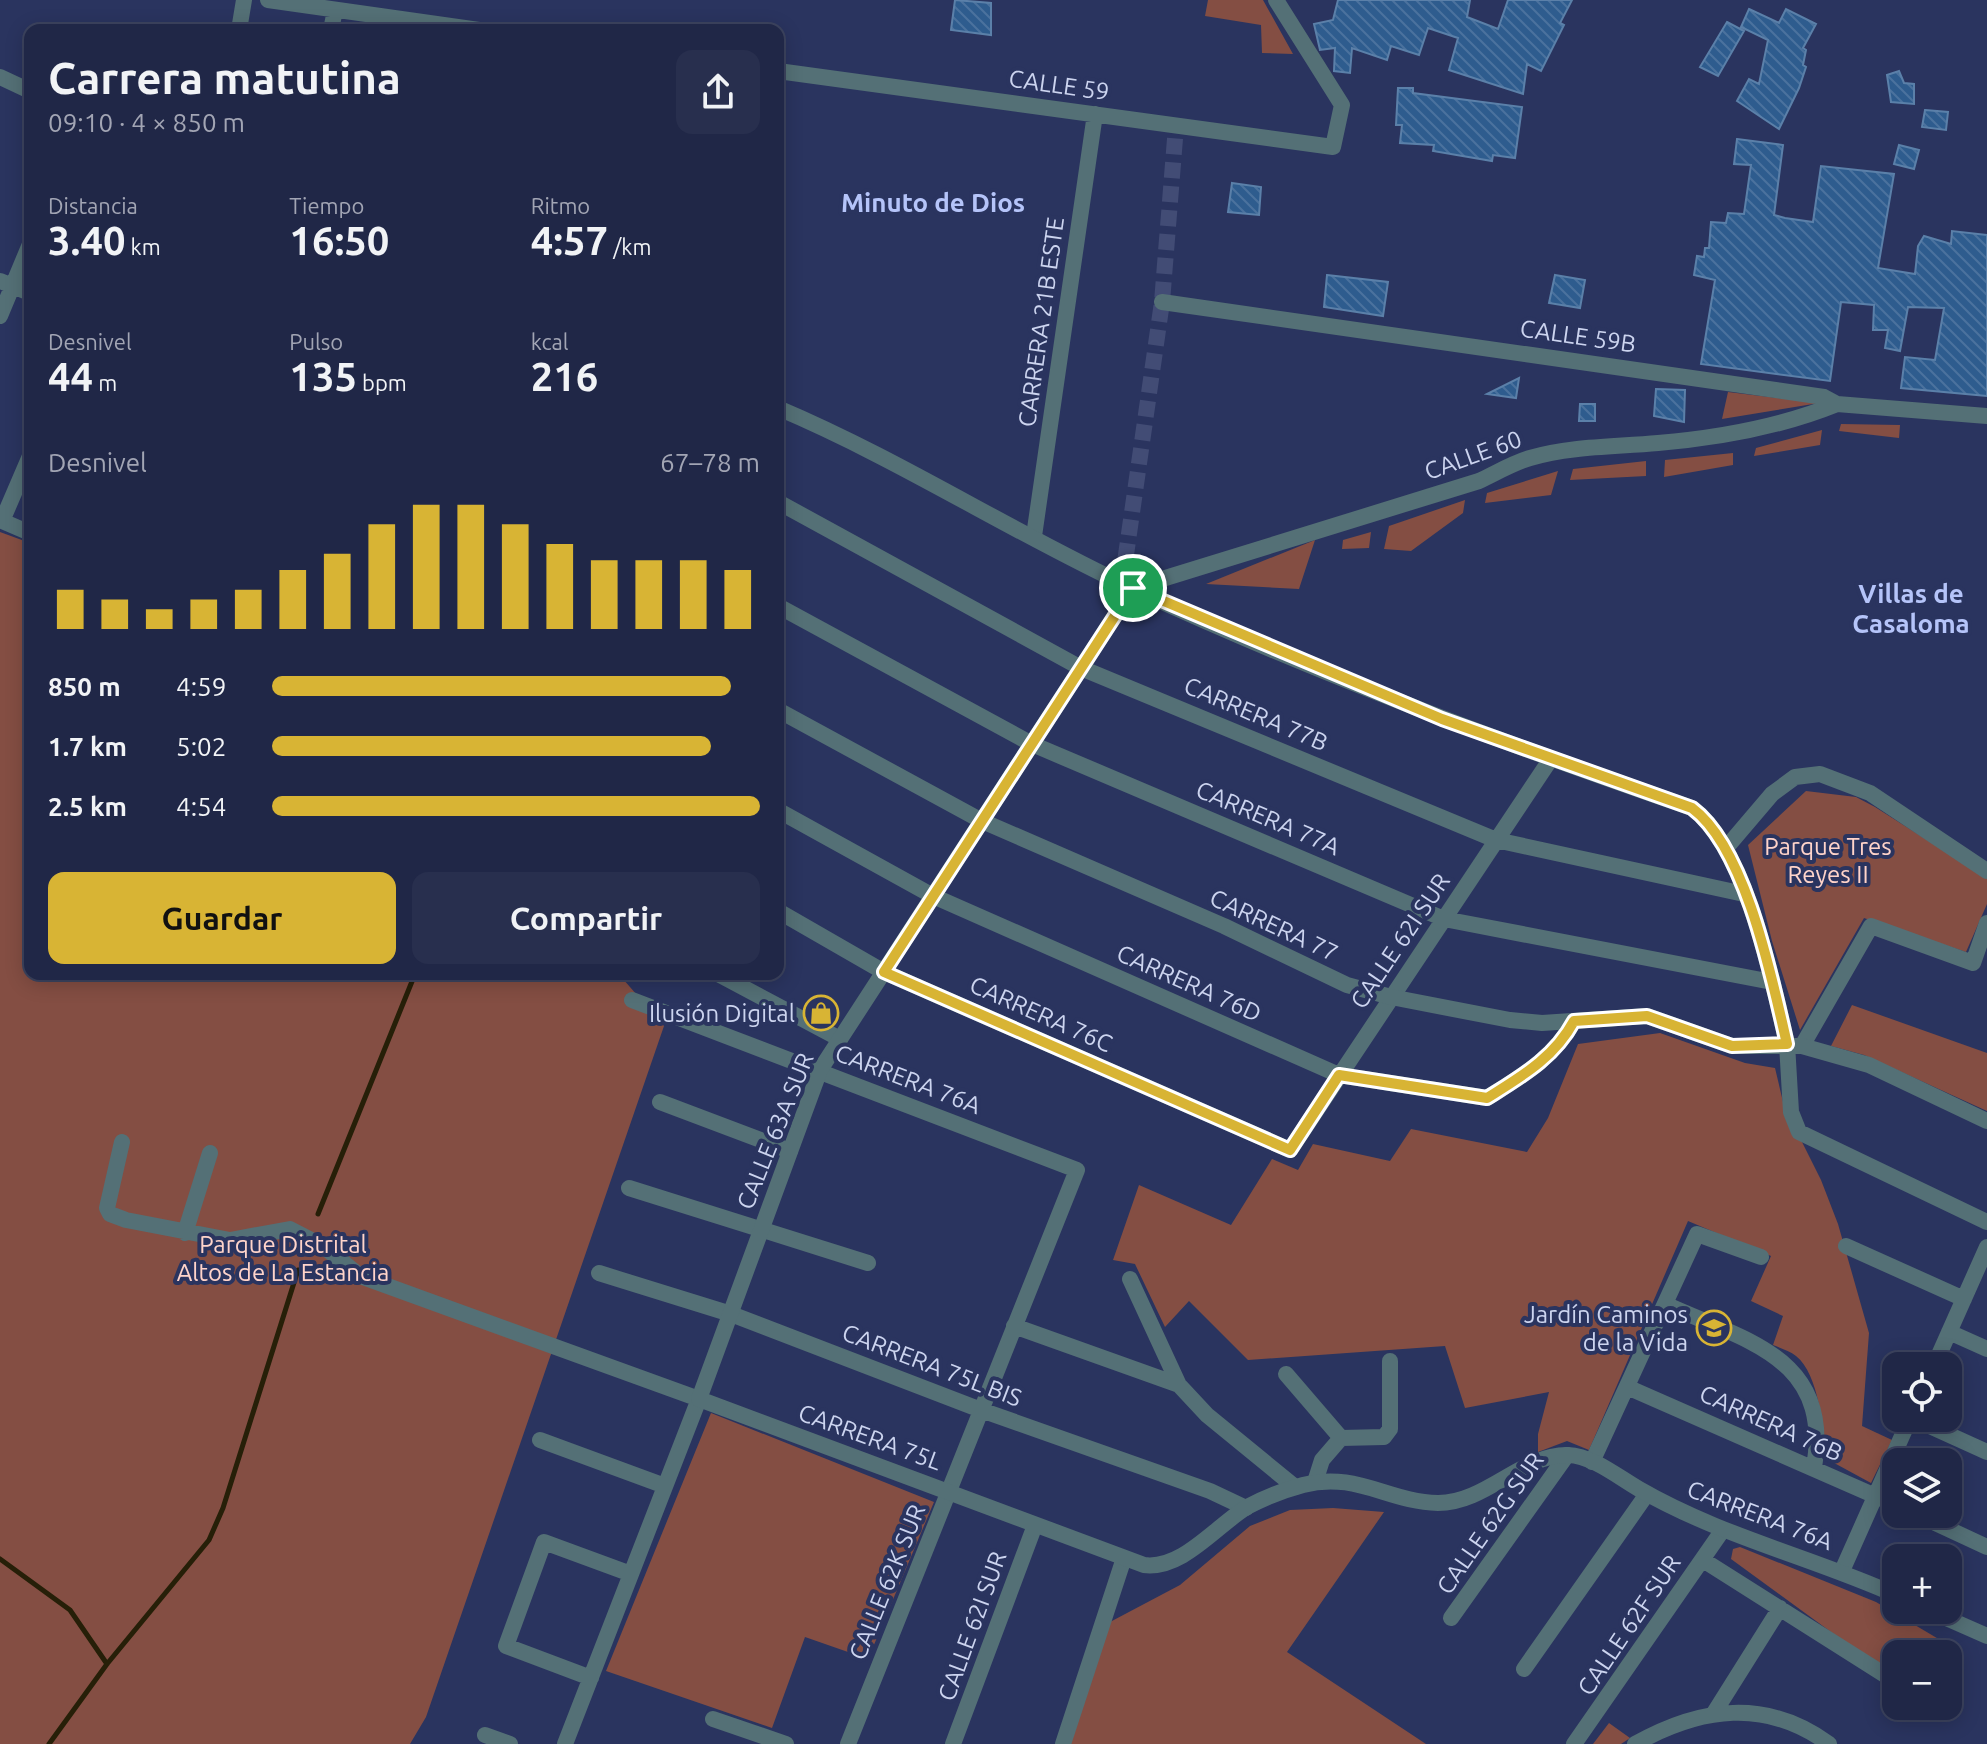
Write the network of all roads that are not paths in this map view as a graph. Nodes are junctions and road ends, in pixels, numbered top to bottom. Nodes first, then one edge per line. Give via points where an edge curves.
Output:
1 (244, 0) edge
2 (268, 0) edge
3 (1276, 0) edge
4 (335, 10) junction
5 (240, 24) edge
6 (332, 24) edge
7 (436, 24) edge
8 (784, 72) edge
9 (0, 77) edge
10 (24, 88) edge
11 (1095, 114) junction
12 (24, 254) edge
13 (6, 283) edge
14 (1162, 302) dead end
15 (0, 316) edge
16 (1837, 404) junction
17 (784, 411) edge
18 (1987, 416) edge
19 (24, 469) edge
20 (784, 505) edge
21 (1, 520) edge
22 (24, 530) edge
23 (1034, 536) junction
24 (1133, 588) junction
25 (784, 609) edge
26 (1081, 668) junction
27 (784, 713) edge
28 (1032, 744) junction
29 (1550, 760) junction
30 (784, 814) edge
31 (982, 821) junction
32 (1496, 840) junction
33 (1726, 848) junction
34 (1987, 871) edge
35 (1744, 894) junction
36 (933, 896) junction
37 (784, 914) edge
38 (1444, 919) junction
39 (1987, 923) edge
40 (884, 972) junction
41 (729, 980) edge
42 (1772, 982) junction
43 (1391, 997) junction
44 (632, 1000) dead end
45 (1574, 1021) junction
46 (840, 1039) junction
47 (1795, 1045) junction
48 (820, 1070) junction
49 (1339, 1075) junction
50 (660, 1102) dead end
51 (1987, 1121) edge
52 (122, 1142) dead end
53 (1290, 1150) joint
54 (790, 1151) junction
55 (210, 1153) dead end
56 (1077, 1170) joint
57 (629, 1188) dead end
58 (1987, 1222) edge
59 (762, 1230) junction
60 (185, 1233) junction
61 (1846, 1246) dead end
62 (1986, 1254) edge
63 (1761, 1257) dead end
64 (868, 1263) dead end
65 (599, 1273) dead end
66 (1130, 1279) dead end
67 (1964, 1299) junction
68 (1665, 1304) junction
69 (731, 1314) junction
70 (1014, 1326) junction
71 (1949, 1332) junction
72 (1987, 1349) edge
73 (1940, 1352) edge
74 (1390, 1361) dead end
75 (1286, 1374) dead end
76 (1179, 1385) junction
77 (1627, 1387) junction
78 (699, 1399) junction
79 (981, 1410) junction
80 (1905, 1432) edge
81 (1942, 1432) edge
82 (1341, 1438) junction
83 (540, 1440) dead end
84 (1987, 1452) edge
85 (1567, 1455) junction
86 (1592, 1462) junction
87 (1814, 1468) junction
88 (1315, 1482) junction
89 (665, 1486) junction
90 (1295, 1487) junction
91 (948, 1492) junction
92 (1647, 1494) junction
93 (1876, 1495) junction
94 (1882, 1498) edge
95 (1246, 1508) junction
96 (1035, 1525) junction
97 (1946, 1528) edge
98 (1722, 1531) junction
99 (1987, 1547) edge
100 (1124, 1558) junction
101 (1703, 1560) junction
102 (1842, 1571) junction
103 (631, 1574) junction
104 (1882, 1589) edge
105 (1780, 1608) junction
106 (1451, 1618) dead end
107 (1960, 1624) edge
108 (1987, 1636) edge
109 (1524, 1669) dead end
110 (1882, 1673) edge
111 (591, 1678) junction
112 (1714, 1713) junction
113 (713, 1719) dead end
114 (485, 1735) dead end
115 (510, 1744) edge
116 (565, 1744) edge
117 (786, 1744) edge
118 (848, 1744) edge
119 (953, 1744) edge
120 (1063, 1744) edge
121 (1574, 1744) edge
122 (1635, 1744) edge
123 (1829, 1744) edge

1 - 5 street
2 - 4 street
3 - 11 street, CALLE 59 via 1342,105 1333,147
4 - 6 street
4 - 7 street
8 - 11 street, CALLE 59
9 - 10 street
11 - 23 street, CARRERA 21B ESTE
12 - 13 street
13 - 15 street
14 - 16 street, CALLE 59B via 1574,359 1824,397
16 - 18 street, CALLE 59B
16 - 24 street, CALLE 60 via 1751,430 1528,458 1452,490
17 - 23 street
19 - 21 street
20 - 26 street, CARRERA 77B
21 - 22 street
23 - 24 street
24 - 26 street, CALLE 63A SUR
24 - 29 street via 1350,682
25 - 28 street, CARRERA 77A
26 - 28 street, CALLE 63A SUR
26 - 32 street, CARRERA 77B
27 - 31 street, CARRERA 77
28 - 31 street, CALLE 63A SUR
28 - 38 street, CARRERA 77A
29 - 32 street, CALLE 62I SUR
29 - 33 street via 1692,808
30 - 36 street, CARRERA 76D
31 - 36 street, CALLE 63A SUR
31 - 43 street, CARRERA 77 via 1325,976
32 - 35 street, CARRERA 77B
32 - 38 street, CALLE 62I SUR
33 - 34 street via 1772,794 1795,777 1820,774 1870,793
33 - 35 street
35 - 42 street
36 - 40 street, CALLE 63A SUR
36 - 49 street, CARRERA 76D
37 - 40 street, CARRERA 76C
38 - 42 street, CARRERA 77A
38 - 43 street, CALLE 62I SUR
39 - 47 street via 1973,963 1871,926
40 - 46 street, CALLE 63A SUR
40 - 53 street, CARRERA 76C
41 - 46 street
42 - 47 street
43 - 45 street, CARRERA 77 via 1510,1020
43 - 49 street, CALLE 62I SUR
44 - 48 street, CARRERA 76A
45 - 47 street, CARRERA 77 via 1647,1016 1732,1046
45 - 49 street, CARRERA 76D via 1546,1059 1487,1098
46 - 48 street, CALLE 63A SUR
47 - 51 street, CARRERA 77 via 1869,1065
47 - 58 street via 1791,1112 1799,1132
48 - 54 street, CALLE 63A SUR
48 - 56 street, CARRERA 76A
49 - 53 street, CALLE 62I SUR
50 - 54 street
52 - 60 street, CARRERA 75L via 110,1214
54 - 59 street, CALLE 63A SUR
55 - 60 street
56 - 70 street, CALLE 62K SUR
57 - 59 street
59 - 64 street
59 - 69 street, CALLE 63A SUR
60 - 78 street, CARRERA 75L via 230,1240 290,1229 323,1246 360,1276
61 - 67 street
62 - 67 street
63 - 68 street via 1697,1234
65 - 69 street, CARRERA 75L BIS
66 - 76 street
67 - 71 street
68 - 77 street
68 - 87 street via 1765,1349 1799,1375 1818,1428
69 - 78 street, CALLE 63A SUR
69 - 79 street, CARRERA 75L BIS
70 - 76 street
70 - 79 street, CALLE 62K SUR
71 - 72 street
71 - 73 street
74 - 82 street via 1392,1422 1384,1437
75 - 82 street
76 - 90 street via 1207,1415
77 - 86 street
77 - 87 street, CARRERA 76B
78 - 89 street, CALLE 63A SUR
78 - 91 street, CARRERA 75L
79 - 91 street, CALLE 62K SUR
79 - 95 street, CARRERA 75L BIS
80 - 93 street
81 - 84 street
82 - 88 street via 1322,1460
83 - 89 street
85 - 86 street, CARRERA 76A
85 - 88 street via 1443,1503 1407,1499 1356,1481
85 - 106 street, CALLE 62G SUR
86 - 92 street, CARRERA 76A
87 - 93 street, CARRERA 76B
88 - 90 street
89 - 103 street, CALLE 63A SUR
90 - 95 street
91 - 96 street, CARRERA 75L
91 - 118 street, CALLE 62K SUR
92 - 98 street, CARRERA 76A
92 - 109 street
93 - 94 street, CARRERA 76B
93 - 102 street
95 - 100 street, CARRERA 75L via 1172,1562 1153,1567
96 - 100 street, CARRERA 75L
96 - 119 street, CALLE 62I SUR
97 - 99 street
98 - 101 street, CALLE 62F SUR
98 - 102 street, CARRERA 76A
100 - 120 street
101 - 105 street
101 - 121 street, CALLE 62F SUR
102 - 104 street, CARRERA 76A
103 - 111 street, CALLE 63A SUR
103 - 111 street via 544,1542 506,1646
105 - 110 street
105 - 112 street
107 - 108 street
111 - 116 street, CALLE 63A SUR
112 - 122 street
112 - 123 street via 1748,1711 1795,1721
113 - 117 street
114 - 115 street

